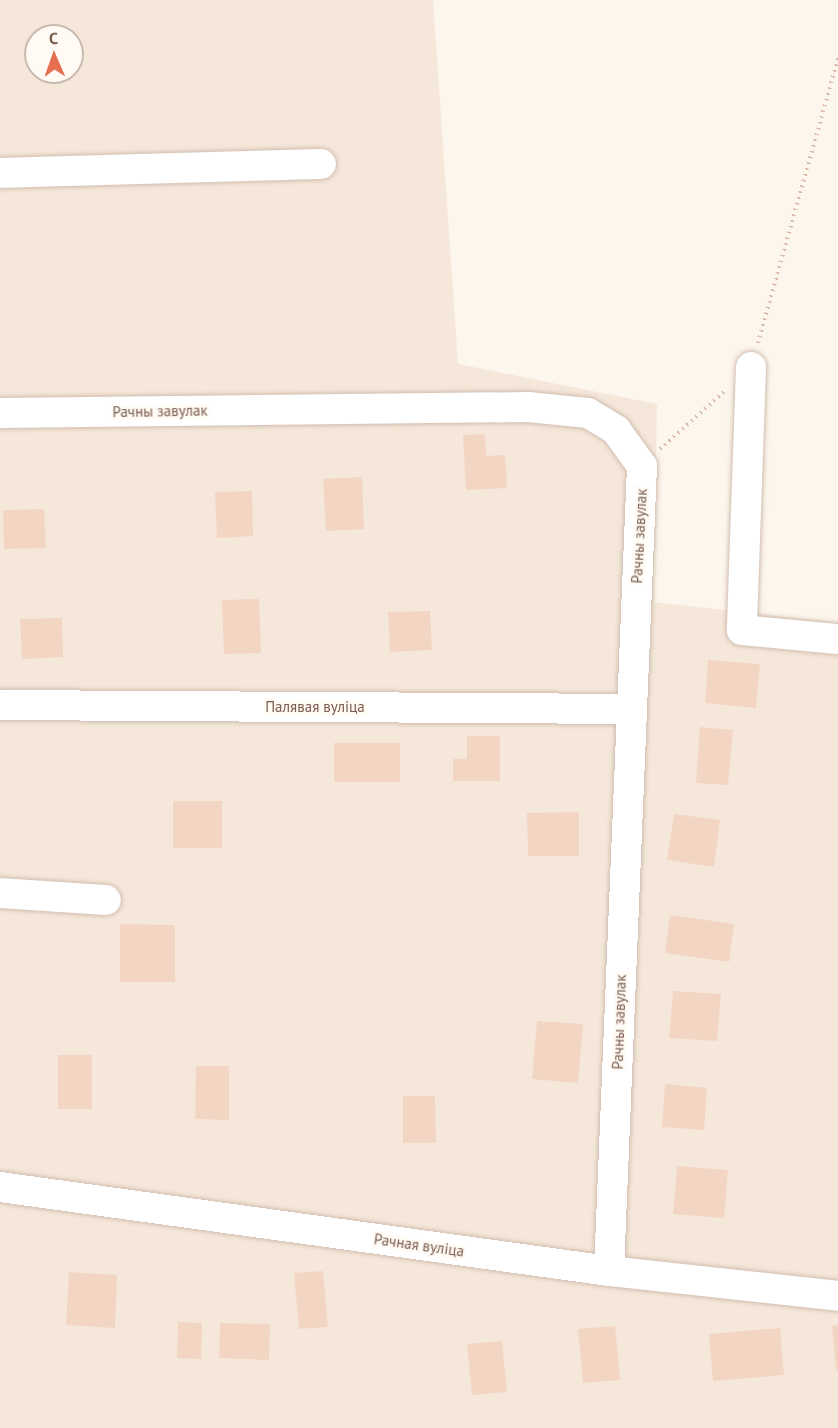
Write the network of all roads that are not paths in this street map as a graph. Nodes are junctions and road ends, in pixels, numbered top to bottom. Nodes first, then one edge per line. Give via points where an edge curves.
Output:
1 (321, 164) dead end
2 (0, 173) edge
3 (751, 367) road end
4 (0, 413) edge
5 (838, 639) edge
6 (0, 705) edge
7 (631, 709) junction
8 (0, 893) edge
9 (106, 900) dead end
10 (0, 1187) edge
11 (609, 1271) junction
12 (838, 1296) edge

1 - 2 street
3 - 5 street via 742,630
4 - 7 street, Рачны завулак via 528,407 588,413 616,430 642,466
6 - 7 street, Палявая вуліца
7 - 11 street, Рачны завулак
8 - 9 street
10 - 11 street, Рачная вуліца
11 - 12 street, Рачная вуліца

